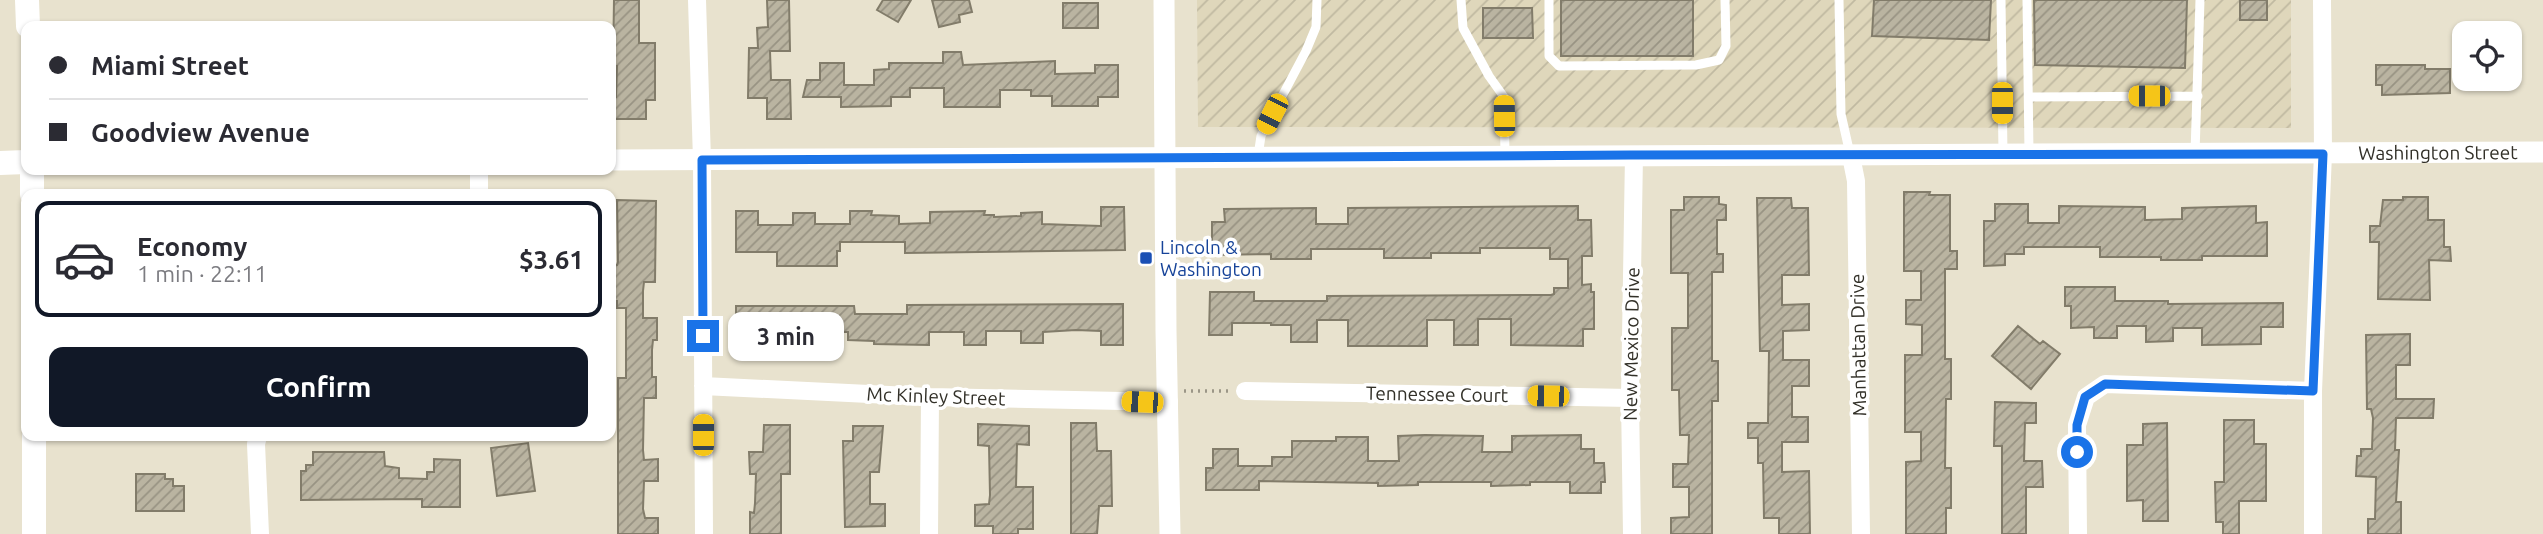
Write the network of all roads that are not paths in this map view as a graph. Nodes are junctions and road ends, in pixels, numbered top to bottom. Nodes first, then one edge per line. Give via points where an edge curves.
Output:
1 (27, 0) edge
2 (697, 0) edge
3 (1164, 0) edge
4 (1317, 0) edge
5 (1461, 0) edge
6 (1549, 0) edge
7 (1725, 0) edge
8 (1839, 0) edge
9 (2001, 0) edge
10 (2027, 0) edge
11 (2200, 0) edge
12 (2322, 0) edge
13 (28, 21) edge
14 (2198, 96) junction
15 (2029, 97) junction
16 (2543, 152) edge
17 (2195, 154) junction
18 (2323, 154) junction
19 (1634, 155) junction
20 (2003, 155) junction
21 (2029, 155) junction
22 (1504, 156) junction
23 (1851, 156) junction
24 (1258, 158) junction
25 (1165, 159) junction
26 (616, 160) edge
27 (702, 160) junction
28 (21, 162) edge
29 (0, 163) edge
30 (703, 386) junction
31 (1245, 391) road end
32 (2313, 391) junction
33 (929, 397) junction
34 (1169, 397) junction
35 (1630, 398) junction
36 (34, 441) edge
37 (258, 441) edge
38 (34, 534) edge
39 (260, 534) edge
40 (704, 534) edge
41 (929, 534) edge
42 (1170, 534) edge
43 (1632, 534) edge
44 (1861, 534) edge
45 (2078, 534) edge
46 (2313, 534) edge

1 - 13 main road
2 - 27 street
3 - 25 street
4 - 24 lane via 1316,27 1261,136
5 - 22 lane via 1463,29 1504,97
6 - 7 lane via 1549,55 1559,65 1696,65 1719,60 1726,46
8 - 23 lane via 1841,114
9 - 20 lane
10 - 15 lane
11 - 14 lane
12 - 18 street
14 - 15 lane
14 - 17 lane
15 - 21 lane
16 - 18 street, Washington Street
17 - 18 street, Washington Street
17 - 21 street, Washington Street
18 - 32 street
19 - 22 street, Washington Street
19 - 23 street, Washington Street
19 - 35 street, New Mexico Drive
20 - 21 street, Washington Street
20 - 23 street, Washington Street
22 - 24 street, Washington Street
23 - 44 street, Manhattan Drive via 1856,181
24 - 25 street, Washington Street
25 - 27 street, Washington Street
25 - 34 street
26 - 27 street, Washington Street
27 - 30 street
28 - 29 main road
30 - 33 street, Mc Kinley Street
30 - 40 street
31 - 35 street, Tennessee Court
32 - 45 street via 2105,384 2085,397 2077,425
32 - 46 street
33 - 34 street, Mc Kinley Street
33 - 41 street
34 - 42 street
35 - 43 street, New Mexico Drive
36 - 38 main road
37 - 39 street

